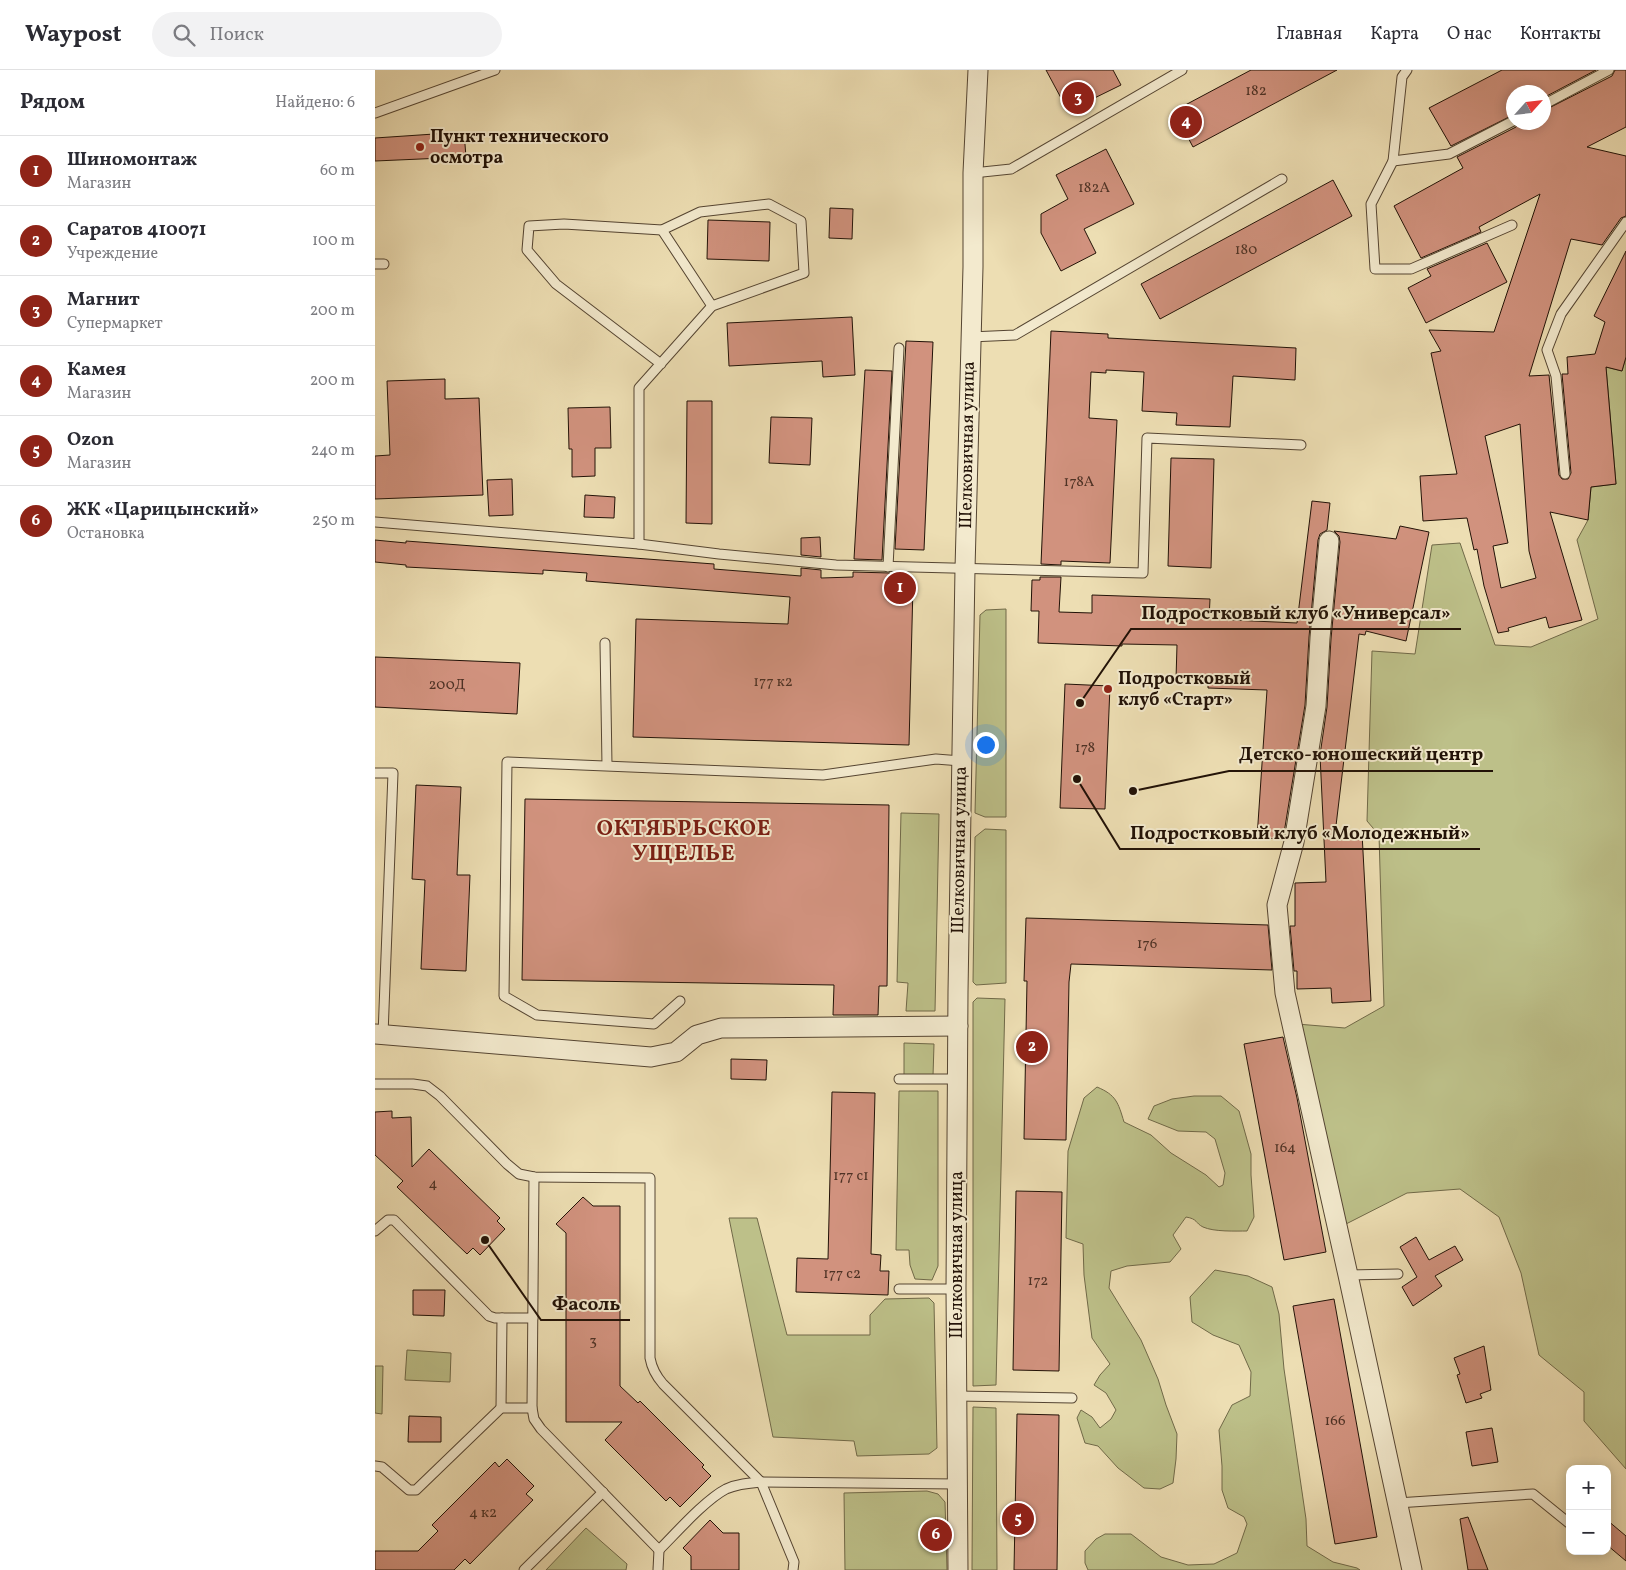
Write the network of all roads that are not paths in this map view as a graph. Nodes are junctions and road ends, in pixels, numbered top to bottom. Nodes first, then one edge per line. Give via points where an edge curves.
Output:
1 (495, 70) edge
2 (978, 70) edge
3 (1182, 70) edge
4 (1407, 70) edge
5 (1609, 70) edge
6 (1551, 101) edge
7 (375, 113) edge
8 (1506, 124) edge
9 (1393, 161) junction
10 (973, 173) junction
11 (1281, 179) dead end
12 (1626, 222) edge
13 (1512, 225) dead end
14 (662, 230) junction
15 (712, 306) junction
16 (970, 337) junction
17 (899, 348) dead end
18 (661, 364) junction
19 (1301, 445) dead end
20 (1565, 474) dead end
21 (375, 522) edge
22 (1329, 541) dead end
23 (639, 544) junction
24 (888, 567) junction
25 (965, 569) junction
26 (605, 643) dead end
27 (961, 762) junction
28 (607, 765) junction
29 (375, 773) edge
30 (680, 1001) dead end
31 (958, 1026) junction
32 (379, 1035) edge
33 (899, 1079) dead end
34 (957, 1079) junction
35 (375, 1084) edge
36 (534, 1177) junction
37 (375, 1231) edge
38 (1399, 1274) dead end
39 (1348, 1275) junction
40 (899, 1289) dead end
41 (956, 1289) junction
42 (502, 1318) junction
43 (533, 1318) junction
44 (956, 1396) junction
45 (1072, 1398) dead end
46 (501, 1408) junction
47 (532, 1408) junction
48 (375, 1466) edge
49 (761, 1482) junction
50 (957, 1484) junction
51 (603, 1492) junction
52 (1397, 1503) junction
53 (1566, 1521) edge
54 (659, 1550) junction
55 (524, 1570) edge
56 (658, 1570) edge
57 (793, 1570) edge
58 (958, 1570) edge
59 (1411, 1570) edge

1 - 7 lane
2 - 10 street, Шелковичная улица
3 - 10 lane via 1011,169
4 - 9 lane via 1402,77
5 - 6 lane
8 - 9 lane via 1449,154
9 - 13 lane via 1371,204 1375,269 1411,270
10 - 16 street, Шелковичная улица
11 - 16 lane via 1015,335
12 - 20 lane via 1561,314 1547,350 1556,376
14 - 15 lane
14 - 15 lane via 700,212 769,204 801,221 804,273
14 - 18 lane via 564,224 529,226 527,250 556,284
15 - 18 lane
16 - 25 street, Шелковичная улица
17 - 24 lane
18 - 23 lane via 639,388
19 - 25 lane via 1147,438 1143,573
21 - 23 lane
22 - 39 street via 1316,706 1294,842 1277,905 1285,993
23 - 24 lane via 826,564
24 - 25 lane
25 - 27 street, Шелковичная улица
26 - 28 lane
27 - 28 lane via 936,759 823,775
27 - 31 street, Шелковичная улица
28 - 30 lane via 507,762 504,996 537,1016 654,1024
29 - 32 lane via 393,773
31 - 32 street via 721,1028 697,1035 676,1052 651,1057
31 - 34 street, Шелковичная улица
33 - 34 lane
34 - 41 street, Шелковичная улица
35 - 36 lane via 427,1086 507,1164 519,1174
36 - 43 lane
36 - 49 lane via 649,1173 651,1367 655,1376
37 - 42 lane via 388,1220 394,1220 489,1316
38 - 39 lane
39 - 52 street
40 - 41 lane
41 - 44 street, Шелковичная улица
42 - 43 lane
42 - 46 lane
43 - 47 lane
44 - 45 lane
44 - 50 street, Шелковичная улица
46 - 47 lane
46 - 48 lane via 416,1490 409,1490 382,1467
47 - 51 lane via 541,1429
49 - 50 lane
49 - 54 lane via 741,1484 711,1498
49 - 57 lane via 793,1562
50 - 58 street, Шелковичная улица
51 - 54 lane
51 - 55 lane
52 - 53 lane via 1533,1494
52 - 59 street
54 - 56 lane

